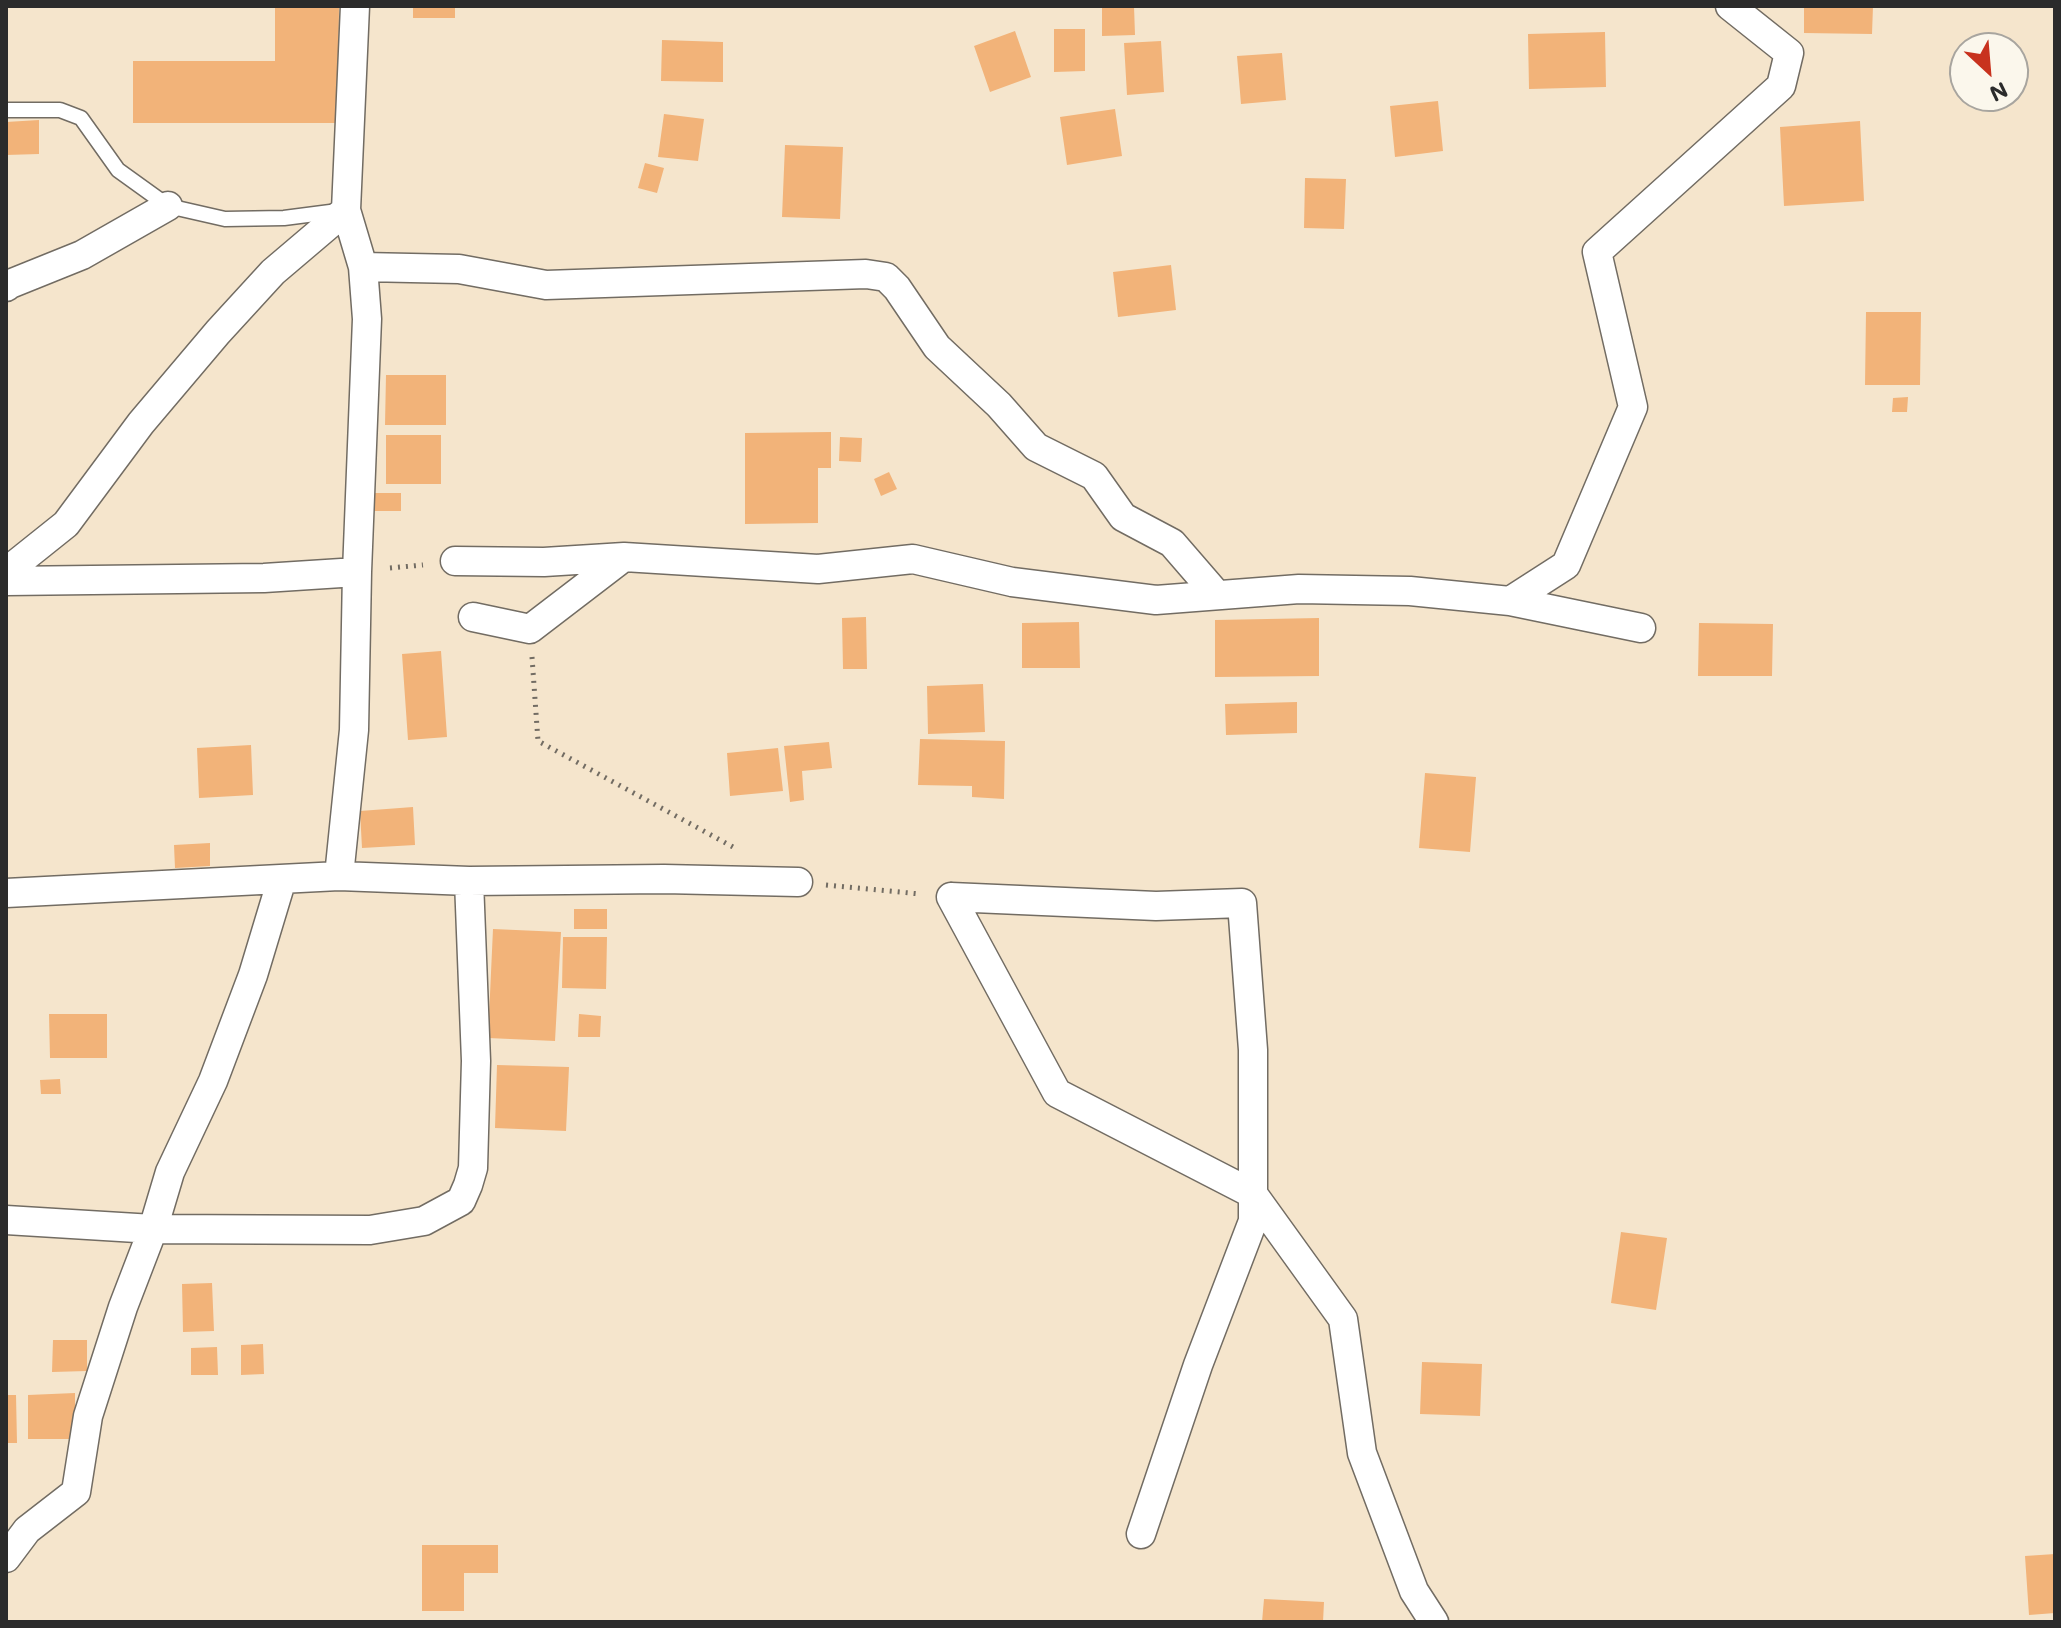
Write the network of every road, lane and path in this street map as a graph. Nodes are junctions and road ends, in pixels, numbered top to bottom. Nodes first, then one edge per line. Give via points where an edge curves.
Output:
1 (355, 6) edge
2 (1730, 6) edge
3 (6, 110) edge
4 (168, 206) junction
5 (346, 210) junction
6 (363, 267) junction
7 (6, 287) edge
8 (624, 557) junction
9 (455, 561) joint
10 (6, 572) edge
11 (357, 572) junction
12 (6, 581) edge
13 (1217, 595) junction
14 (1510, 601) junction
15 (473, 617) dead end
16 (1641, 628) dead end
17 (530, 629) junction
18 (743, 853) dead end
19 (339, 876) junction
20 (282, 879) junction
21 (469, 881) junction
22 (798, 882) joint
23 (6, 893) edge
24 (951, 897) junction
25 (1253, 1194) junction
26 (6, 1220) edge
27 (153, 1229) junction
28 (1141, 1534) dead end
29 (6, 1558) edge
30 (1434, 1622) edge

1 - 5 street
2 - 14 street via 1789,53 1781,86 1597,252 1633,407 1566,565
3 - 4 lane via 60,110 81,118 118,170
4 - 5 lane via 225,219
4 - 7 street via 82,255
5 - 6 street
5 - 10 street via 273,272 218,332 66,524
6 - 11 street via 367,319
6 - 13 street via 459,269 546,285 886,277 937,347 1036,447 1094,476 1123,517 1172,543
8 - 9 street
8 - 13 street via 818,569 913,559 1012,582 1156,600
8 - 17 street
9 - 11 path
11 - 12 street
11 - 19 street via 354,730
13 - 14 street via 1299,589 1410,591
14 - 16 street
15 - 17 street
17 - 18 path via 538,741
19 - 20 street
19 - 21 street
20 - 23 street
20 - 27 street via 253,975 213,1081 170,1172
21 - 22 street
21 - 27 street via 476,1061 473,1168 461,1201 424,1221 370,1230
22 - 24 path
24 - 25 street via 1057,1093
24 - 25 street via 1156,906 1242,903 1253,1050
25 - 28 street via 1253,1221
25 - 30 street via 1343,1319 1362,1453 1414,1591
26 - 27 street
27 - 29 street via 88,1416 76,1492 27,1530

